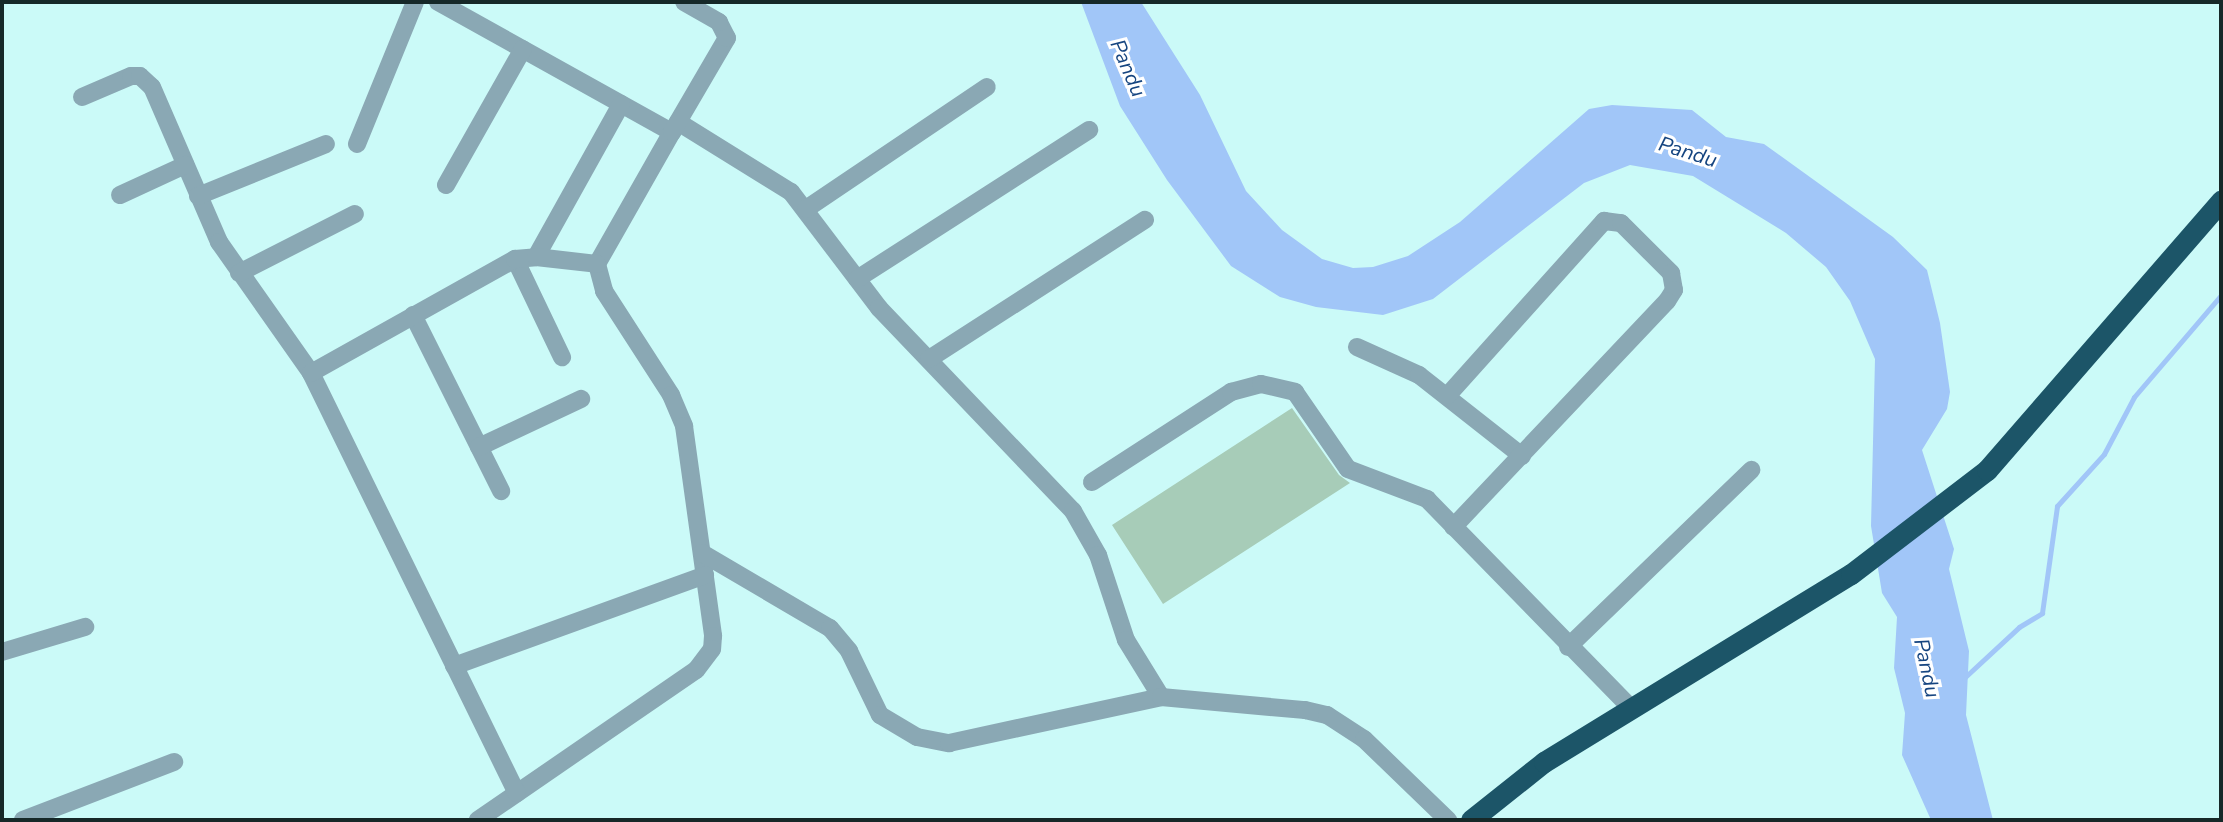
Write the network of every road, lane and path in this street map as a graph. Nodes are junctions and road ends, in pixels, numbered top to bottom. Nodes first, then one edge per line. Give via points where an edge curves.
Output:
1 (415, 2) edge
2 (438, 2) edge
3 (684, 2) edge
4 (523, 49) junction
5 (988, 87) dead end
6 (82, 97) dead end
7 (621, 104) junction
8 (675, 127) junction
9 (1089, 130) dead end
10 (326, 144) dead end
11 (357, 144) dead end
12 (185, 165) junction
13 (446, 185) dead end
14 (120, 195) dead end
15 (198, 196) junction
16 (2221, 201) edge
17 (806, 209) junction
18 (355, 214) dead end
19 (1144, 220) dead end
20 (536, 257) junction
21 (515, 259) junction
22 (597, 264) junction
23 (239, 273) junction
24 (857, 279) junction
25 (413, 315) junction
26 (1357, 347) dead end
27 (562, 357) dead end
28 (929, 359) junction
29 (311, 373) junction
30 (1448, 395) junction
31 (581, 399) dead end
32 (479, 447) junction
33 (1522, 456) junction
34 (1751, 470) dead end
35 (1093, 482) dead end
36 (501, 491) dead end
37 (1453, 527) junction
38 (702, 553) junction
39 (705, 575) junction
40 (85, 626) dead end
41 (1569, 647) junction
42 (2, 652) edge
43 (454, 666) junction
44 (1161, 697) junction
45 (1630, 706) junction
46 (174, 762) dead end
47 (516, 793) junction
48 (23, 820) edge
49 (478, 820) edge
50 (1448, 820) edge
51 (1471, 820) edge

1 - 11 street
2 - 4 street
3 - 8 street via 719,22 727,38
4 - 7 street
4 - 13 street
5 - 17 street
6 - 12 street via 131,76 146,80
7 - 8 street
7 - 20 street
8 - 17 street via 777,181
8 - 22 street
9 - 24 street
10 - 15 street
12 - 14 street
12 - 15 street
15 - 23 street
16 - 45 highway via 1987,470 1851,574
17 - 24 street
18 - 23 street
19 - 28 street
20 - 21 street
20 - 22 street
21 - 25 street
21 - 27 street
22 - 38 street via 604,291 678,409 688,443
23 - 29 street
24 - 28 street
25 - 29 street
25 - 32 street
26 - 30 street via 1395,361
28 - 44 street via 1073,511 1098,555 1126,640
29 - 43 street
30 - 33 street
30 - 33 street via 1598,226 1604,221 1622,223 1671,272 1674,290
31 - 32 street
32 - 36 street
33 - 37 street
34 - 41 street
35 - 37 street via 1231,392 1261,384 1295,392 1348,469 1417,493
37 - 41 street
38 - 39 street
38 - 44 street via 830,628 849,651 880,715 935,743
39 - 43 street
39 - 47 street via 713,636 707,657
40 - 42 street
41 - 45 street
43 - 47 street
44 - 50 street via 1326,715 1364,739
45 - 51 highway via 1544,762
46 - 48 street
47 - 49 street

